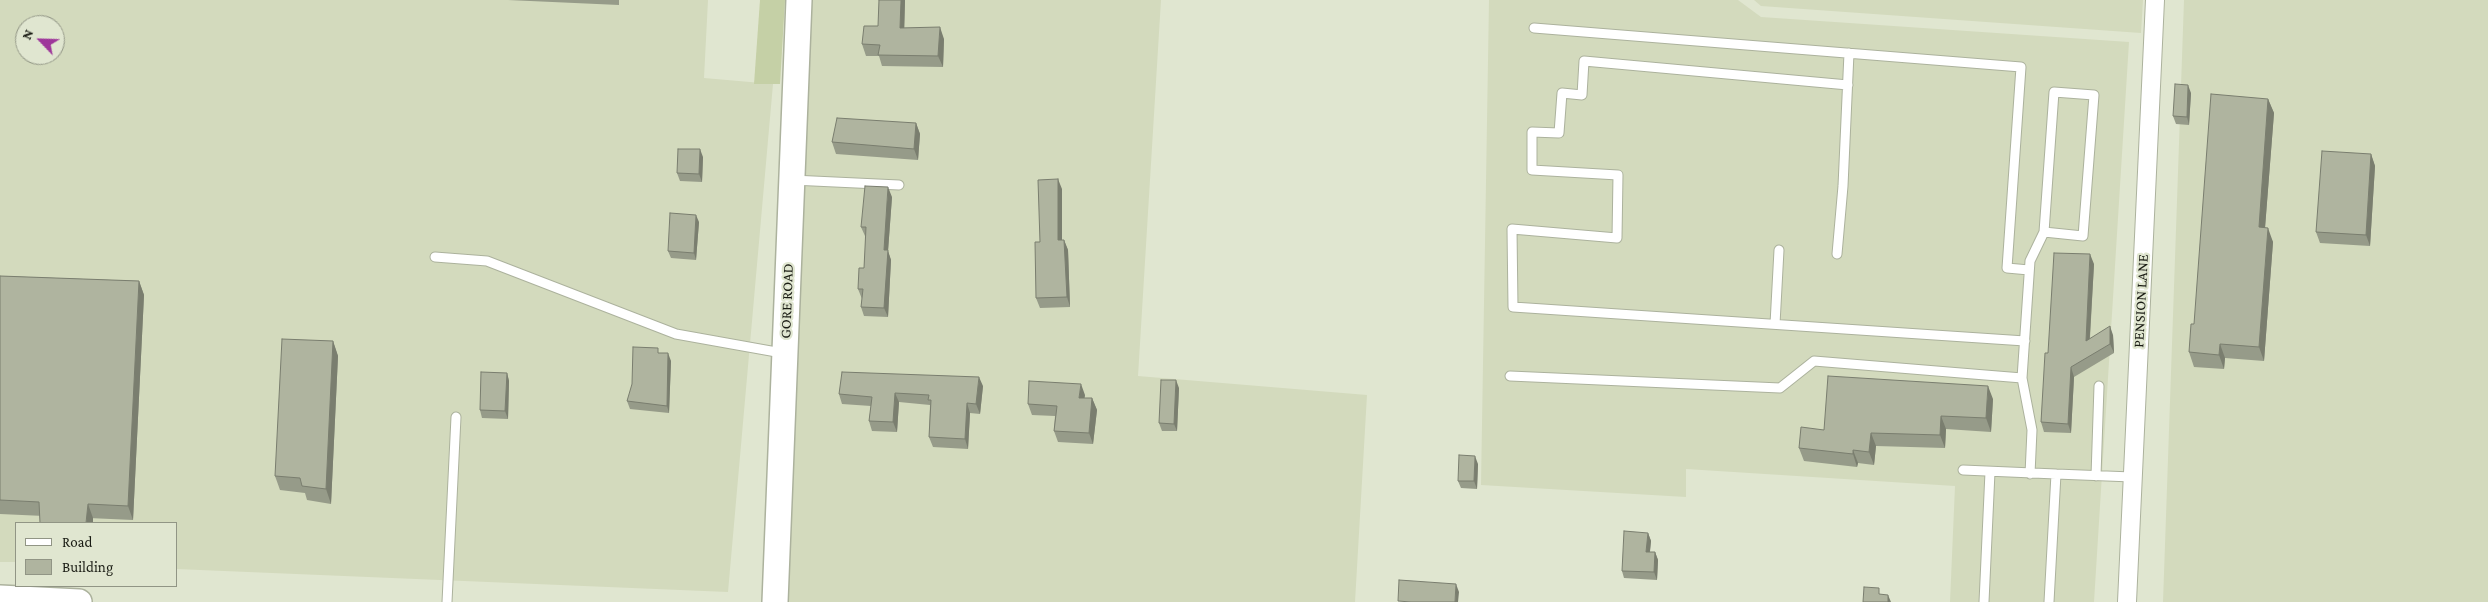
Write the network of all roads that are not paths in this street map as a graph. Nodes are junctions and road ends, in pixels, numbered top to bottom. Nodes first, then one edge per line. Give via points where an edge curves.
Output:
1 (799, 0) edge
2 (2155, 0) edge
3 (1534, 28) dead end
4 (1849, 53) junction
5 (1848, 85) junction
6 (792, 180) junction
7 (899, 185) dead end
8 (2044, 232) junction
9 (1779, 250) dead end
10 (1836, 254) dead end
11 (434, 257) dead end
12 (2029, 270) junction
13 (1775, 324) junction
14 (2025, 341) junction
15 (785, 353) junction
16 (1510, 376) dead end
17 (2022, 378) junction
18 (2099, 386) dead end
19 (456, 417) dead end
20 (1963, 470) dead end
21 (1990, 472) junction
22 (2030, 474) junction
23 (2056, 474) junction
24 (2096, 476) junction
25 (2132, 478) junction
26 (0, 598) edge
27 (79, 602) edge
28 (448, 602) edge
29 (775, 602) edge
30 (1984, 602) edge
31 (2049, 602) edge
32 (2127, 602) edge

1 - 6 main road, GORE ROAD
2 - 25 street, PENSION LANE
3 - 4 lane
4 - 5 lane
4 - 12 lane via 2021,67 2007,268
5 - 10 lane
5 - 13 lane via 1584,61 1582,95 1562,93 1559,133 1532,132 1532,170 1618,175 1617,238 1512,229 1513,307
6 - 7 lane
6 - 15 main road, GORE ROAD
8 - 8 lane via 2082,236 2094,95 2054,92
8 - 12 lane via 2030,260
9 - 13 lane
11 - 15 lane via 487,261 676,334
12 - 14 lane
13 - 14 lane
14 - 17 lane
15 - 29 main road, GORE ROAD
16 - 17 lane via 1780,388 1814,361
17 - 22 lane via 2032,430
18 - 24 lane
19 - 28 lane
20 - 21 lane
21 - 22 lane
21 - 30 lane
22 - 23 lane
23 - 24 lane
23 - 31 lane
24 - 25 lane
25 - 32 street, PENSION LANE
26 - 27 main road

